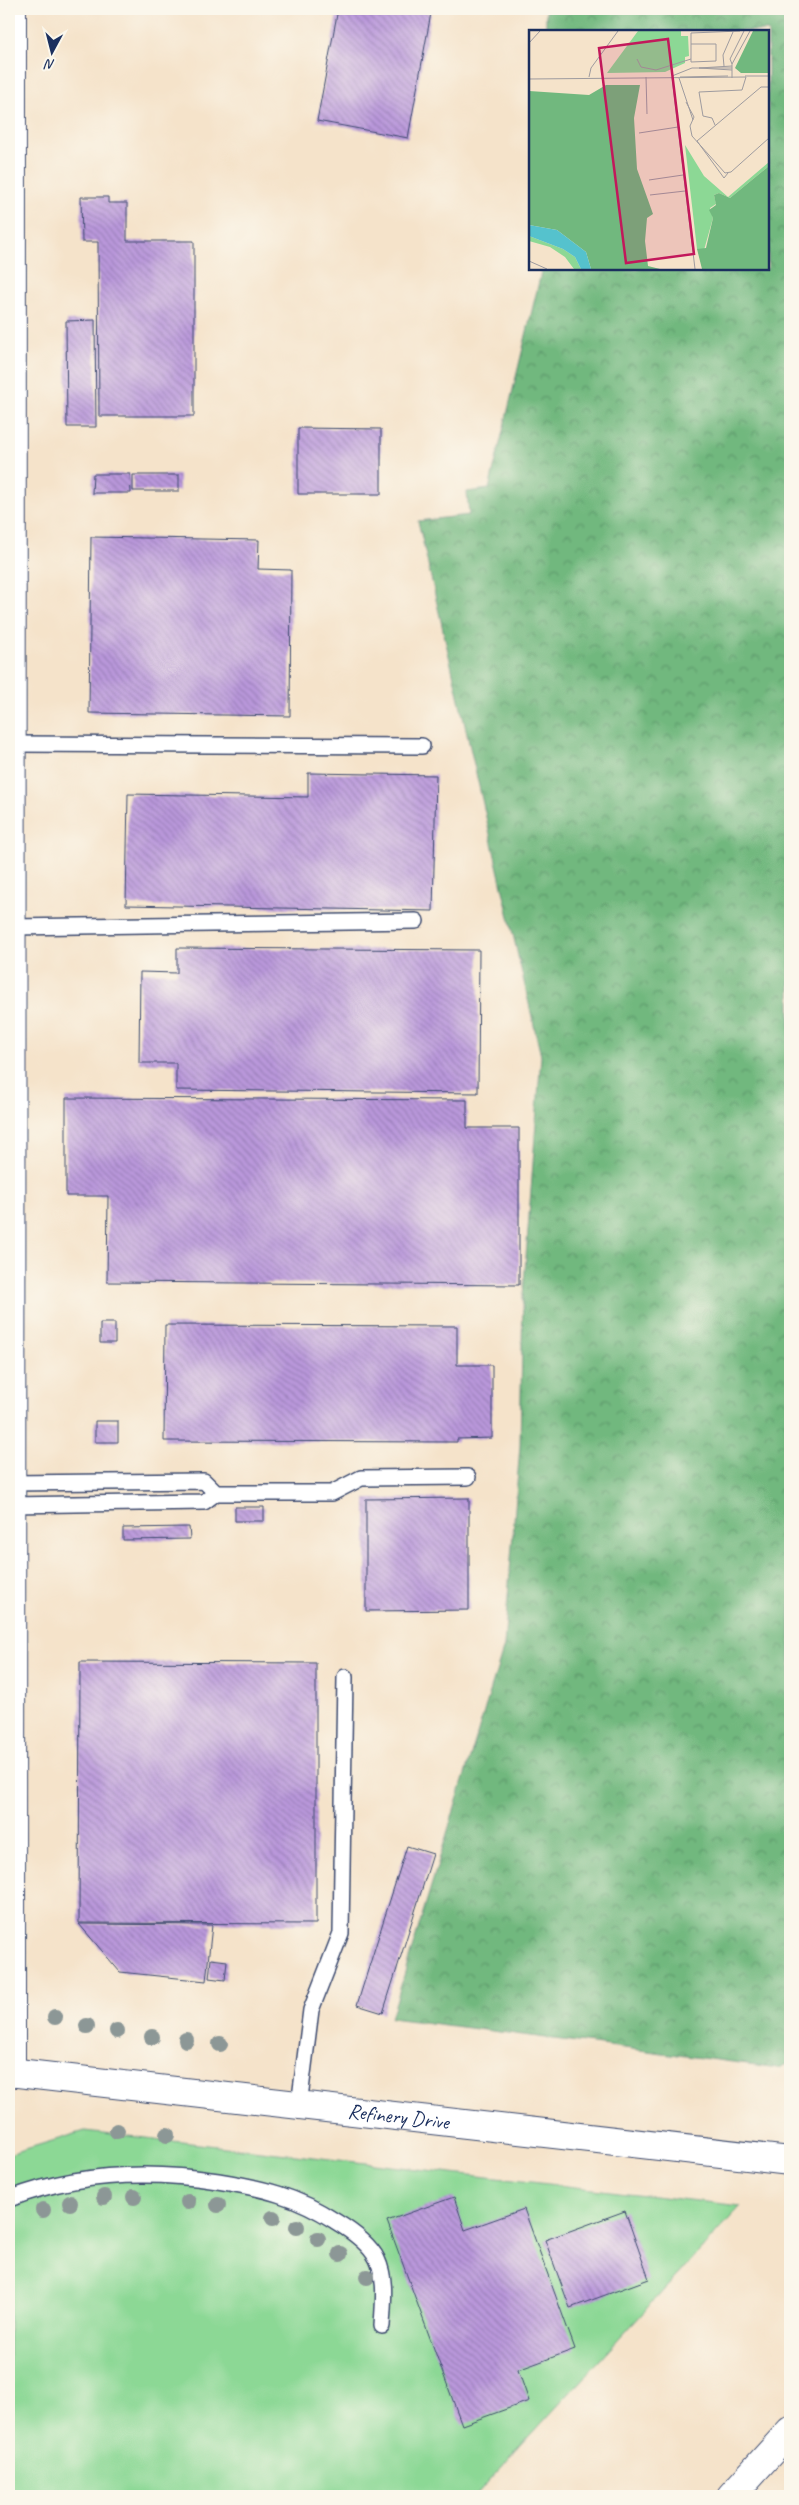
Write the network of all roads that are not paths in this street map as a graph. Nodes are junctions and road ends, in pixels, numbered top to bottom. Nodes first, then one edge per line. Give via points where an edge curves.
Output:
1 (12, 9) edge
2 (13, 744) junction
3 (422, 746) dead end
4 (416, 922) dead end
5 (13, 926) junction
6 (468, 1477) dead end
7 (216, 1493) junction
8 (11, 1494) junction
9 (345, 1677) dead end
10 (10, 2073) edge
11 (299, 2106) junction
12 (790, 2161) edge
13 (9, 2199) edge
14 (382, 2326) dead end
15 (790, 2431) edge
16 (731, 2496) edge

1 - 2 street
2 - 3 lane
2 - 5 street
4 - 5 lane
5 - 8 street
6 - 7 lane via 360,1478 332,1493
7 - 8 lane via 204,1502
7 - 8 lane via 204,1481
8 - 10 street
9 - 11 lane via 341,1933 312,2010
10 - 11 street, Refinery Drive
11 - 12 street, Refinery Drive
13 - 14 lane via 28,2191 113,2174 184,2175 252,2186 288,2196 350,2230 374,2254 384,2286
15 - 16 street

